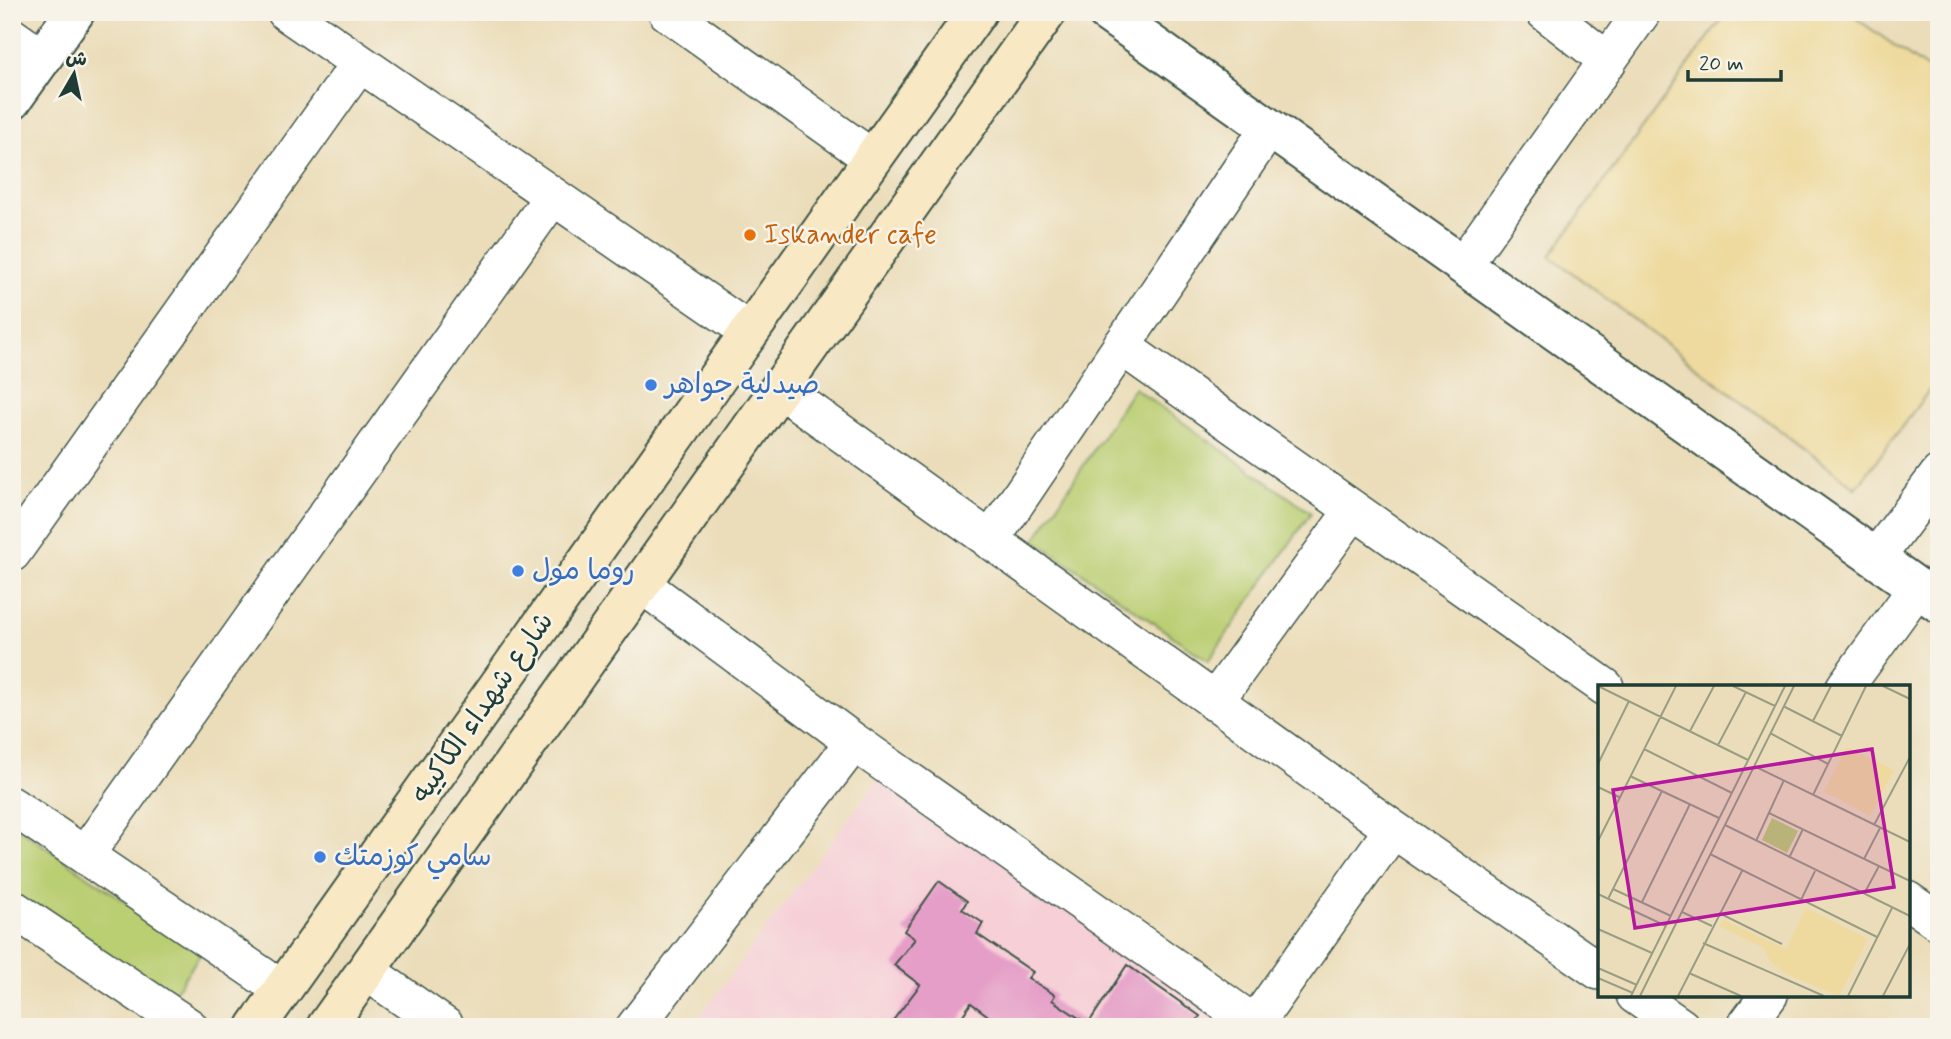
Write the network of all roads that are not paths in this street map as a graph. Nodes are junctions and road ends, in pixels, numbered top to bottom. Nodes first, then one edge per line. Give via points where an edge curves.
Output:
1 (75, 12) edge
2 (286, 12) edge
3 (667, 12) edge
4 (977, 12) edge
5 (1047, 12) edge
6 (1106, 12) edge
7 (1545, 12) edge
8 (1642, 12) edge
9 (27, 47) edge
10 (1608, 61) junction
11 (360, 63) junction
12 (12, 100) edge
13 (1269, 128) junction
14 (873, 159) junction
15 (553, 196) junction
16 (805, 255) junction
17 (1463, 265) junction
18 (853, 286) junction
19 (750, 332) junction
20 (1121, 346) junction
21 (780, 389) junction
22 (1939, 474) edge
23 (1353, 510) junction
24 (990, 541) junction
25 (12, 553) edge
26 (1876, 558) junction
27 (641, 584) junction
28 (1928, 596) edge
29 (1602, 685) edge
30 (1847, 685) edge
31 (1214, 702) junction
32 (854, 742) junction
33 (12, 806) edge
34 (1393, 829) junction
35 (85, 855) junction
36 (1909, 901) edge
37 (12, 908) edge
38 (1939, 922) edge
39 (1598, 970) edge
40 (366, 971) junction
41 (283, 990) junction
42 (1638, 997) edge
43 (1768, 997) edge
44 (1257, 1025) edge
45 (189, 1027) edge
46 (256, 1027) edge
47 (326, 1027) edge
48 (446, 1027) edge
49 (635, 1027) edge
50 (1681, 1027) edge
51 (1745, 1027) edge

1 - 9 street
2 - 11 street
3 - 14 street
4 - 14 main road, شارع شهداء الكاكييه
5 - 18 main road
6 - 13 street
7 - 10 street
8 - 10 street
9 - 12 street
10 - 17 street
11 - 15 street
11 - 25 street
13 - 17 street
13 - 20 street
14 - 16 main road, شارع شهداء الكاكييه
15 - 19 street
15 - 35 street
16 - 18 main road
16 - 19 main road, شارع شهداء الكاكييه
17 - 26 street
18 - 21 main road
19 - 41 main road, شارع شهداء الكاكييه
20 - 23 street
20 - 24 street
21 - 24 street
21 - 27 main road
22 - 26 street
23 - 29 street
23 - 31 street
24 - 31 street
26 - 28 street
27 - 32 street
27 - 40 main road
28 - 30 street
31 - 34 street
32 - 44 street
32 - 49 street
33 - 35 street
34 - 39 street
34 - 44 street
35 - 41 street
36 - 38 street
37 - 45 street
40 - 47 main road
40 - 48 street
41 - 46 main road, شارع شهداء الكاكييه
42 - 50 street
43 - 51 street

